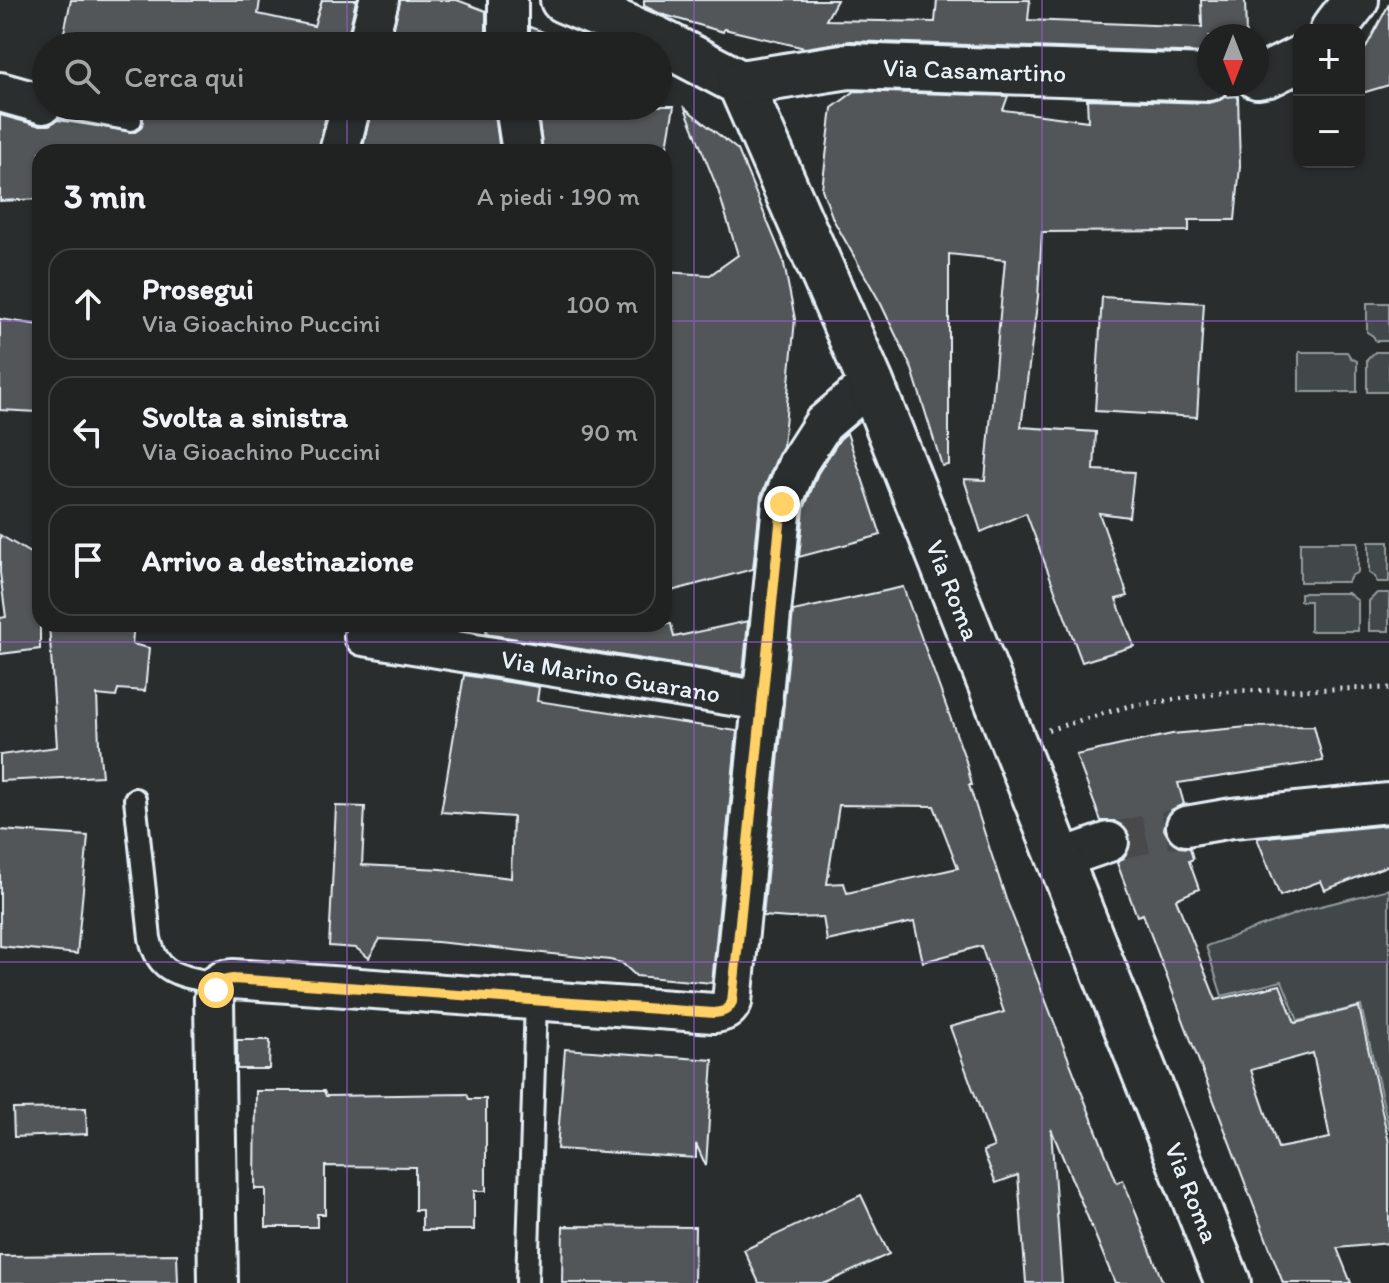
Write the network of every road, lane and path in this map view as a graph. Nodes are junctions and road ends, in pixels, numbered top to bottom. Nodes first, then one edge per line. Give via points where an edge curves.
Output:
1 (379, 0) edge
2 (508, 0) edge
3 (563, 0) edge
4 (1356, 0) edge
5 (1338, 24) edge
6 (371, 32) edge
7 (508, 32) edge
8 (639, 32) edge
9 (672, 47) edge
10 (1293, 62) edge
11 (1269, 74) edge
12 (1197, 78) edge
13 (740, 83) junction
14 (0, 92) edge
15 (32, 100) edge
16 (347, 120) edge
17 (517, 120) edge
18 (341, 144) edge
19 (521, 144) edge
20 (871, 383) junction
21 (364, 636) dead end
22 (1389, 688) edge
23 (763, 701) junction
24 (1013, 740) junction
25 (135, 799) dead end
26 (1389, 803) edge
27 (1186, 826) tunnel mouth
28 (1109, 842) tunnel mouth
29 (1060, 859) junction
30 (218, 984) junction
31 (536, 1001) junction
32 (218, 1283) edge
33 (527, 1283) edge
34 (1228, 1283) edge

1 - 6 street
2 - 7 street
3 - 8 main road
4 - 5 main road
9 - 13 main road
10 - 11 main road
12 - 13 main road, Via Casamartino via 849,66
13 - 20 main road, Via Roma
14 - 15 street
16 - 18 street
17 - 19 street
20 - 23 street via 823,424 798,463 782,504
20 - 24 main road, Via Roma
21 - 23 street, Via Marino Guarano
22 - 24 path via 1234,691 1178,698 1129,706
23 - 31 street via 729,1008 714,1013
24 - 29 main road, Via Roma
25 - 30 lane via 155,958 168,970
26 - 27 street
28 - 29 street
29 - 34 main road, Via Roma
30 - 31 street via 233,979
30 - 32 street
31 - 33 lane

